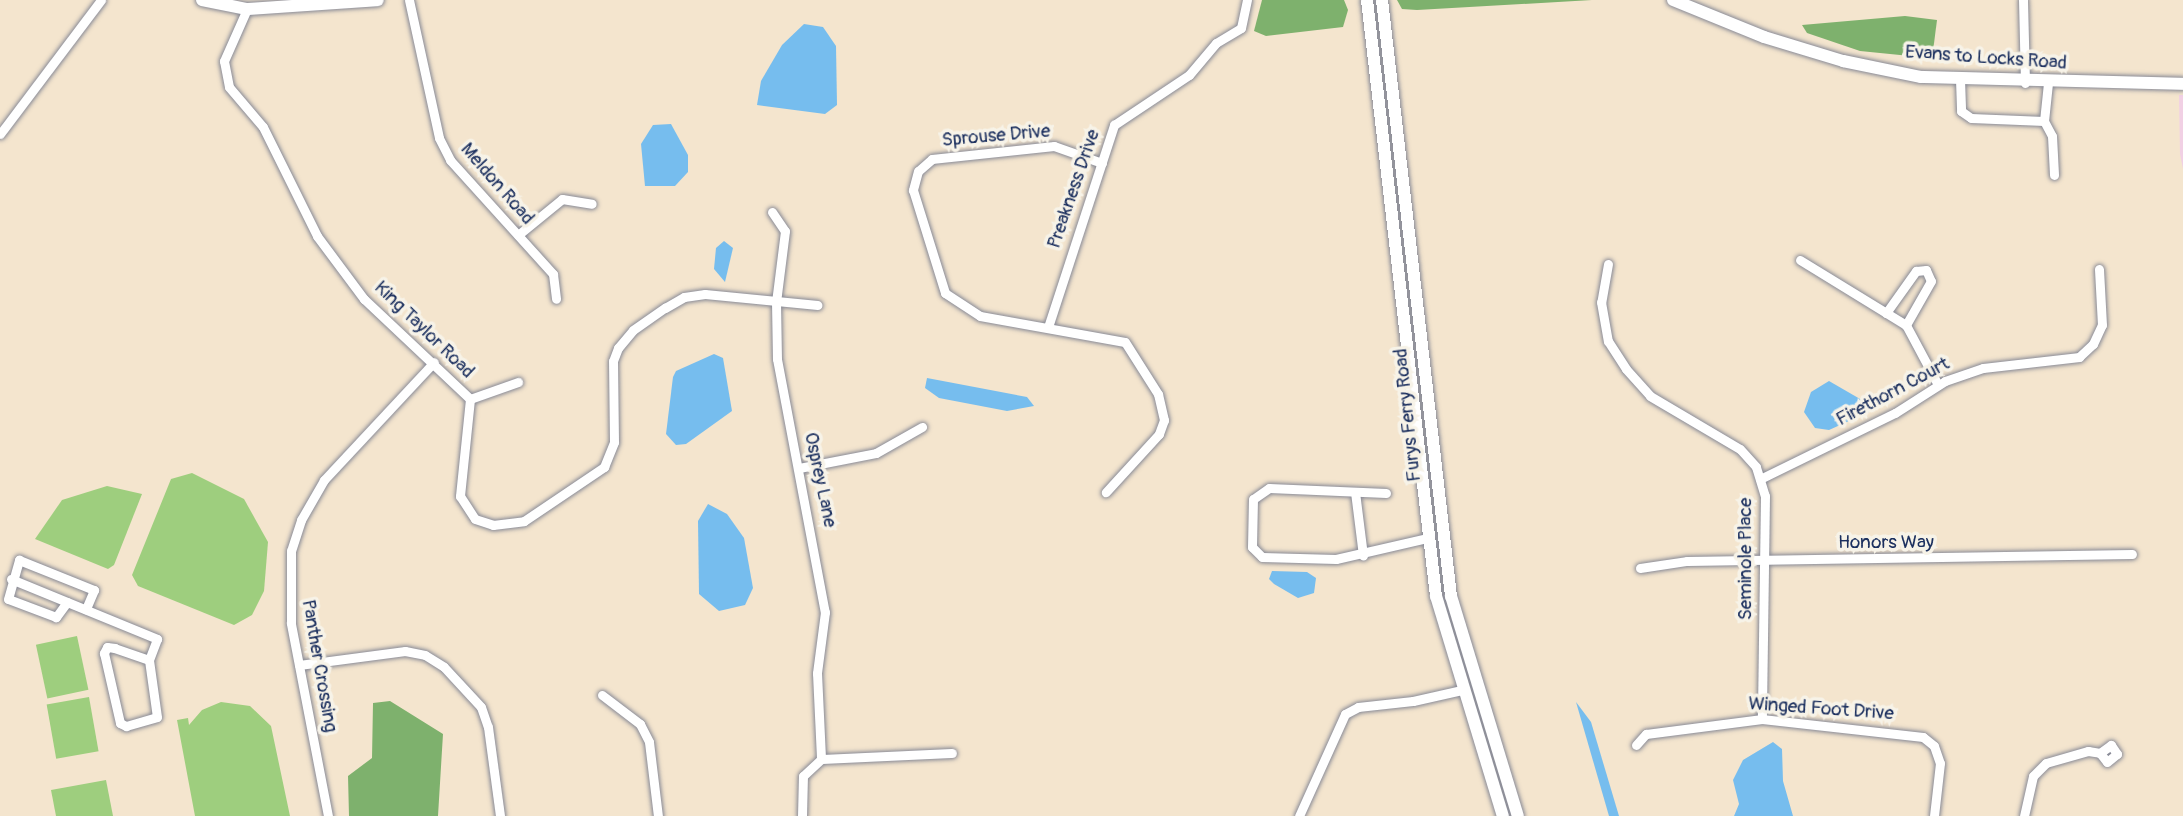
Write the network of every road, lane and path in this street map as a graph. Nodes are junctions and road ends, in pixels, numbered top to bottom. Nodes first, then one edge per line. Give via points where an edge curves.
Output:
1 (101, 0) edge
2 (202, 0) edge
3 (378, 0) edge
4 (410, 0) edge
5 (1247, 0) edge
6 (1367, 0) edge
7 (1382, 0) edge
8 (1673, 0) edge
9 (2023, 0) edge
10 (247, 9) junction
11 (1960, 79) junction
12 (2025, 83) junction
13 (2048, 83) junction
14 (2183, 83) edge
15 (2044, 121) junction
16 (0, 134) edge
17 (1102, 163) junction
18 (2054, 174) dead end
19 (592, 204) dead end
20 (772, 212) dead end
21 (518, 235) junction
22 (1800, 260) dead end
23 (1608, 264) dead end
24 (2099, 270) dead end
25 (556, 299) dead end
26 (776, 302) junction
27 (817, 305) dead end
28 (1886, 313) junction
29 (1906, 325) junction
30 (1048, 327) junction
31 (435, 362) junction
32 (518, 382) dead end
33 (1938, 385) junction
34 (470, 399) junction
35 (922, 427) dead end
36 (799, 468) junction
37 (1760, 479) junction
38 (1106, 492) dead end
39 (1355, 492) junction
40 (1386, 493) dead end
41 (1427, 538) junction
42 (2132, 554) dead end
43 (1363, 555) junction
44 (1765, 560) junction
45 (1640, 568) dead end
46 (11, 579) junction
47 (67, 601) junction
48 (86, 609) junction
49 (149, 660) junction
50 (299, 665) junction
51 (1462, 690) junction
52 (602, 695) dead end
53 (1762, 719) junction
54 (1636, 745) dead end
55 (952, 753) dead end
56 (2099, 753) dead end
57 (821, 759) junction
58 (328, 816) edge
59 (500, 816) edge
60 (658, 816) edge
61 (802, 816) edge
62 (1299, 816) edge
63 (1503, 816) edge
64 (1518, 816) edge
65 (1934, 816) edge
66 (2024, 816) edge

1 - 16 street
2 - 10 main road
3 - 10 main road
4 - 21 street, Meldon Road via 439,138 450,160
5 - 17 street, Preakness Drive via 1241,28 1216,43 1189,75 1120,117
6 - 41 main road, Furys Ferry Road
7 - 64 main road, Furys Ferry Road via 1451,596
8 - 11 main road, Evans to Locks Road via 1763,37 1843,61 1921,77
9 - 12 street
10 - 31 street, King Taylor Road via 224,61 229,87 263,127 324,245 364,299
11 - 12 main road, Evans to Locks Road
11 - 15 street via 1961,110 1971,118
12 - 13 main road, Evans to Locks Road
13 - 14 main road, Evans to Locks Road
13 - 15 street
15 - 18 street via 2052,136
17 - 30 street, Preakness Drive
17 - 30 street, Sprouse Drive via 1054,146 932,159 918,171 913,190 917,212 946,293 980,316
19 - 21 street via 562,199
20 - 26 street, Osprey Lane via 785,231
21 - 25 street, Meldon Road via 553,274
22 - 28 street
23 - 37 street, Seminole Place via 1601,302 1608,341 1626,369 1650,396 1740,449
24 - 33 street, Firethorn Court via 2102,325 2093,344 2079,357 1983,368
26 - 27 street, King Taylor Road
26 - 34 street, King Taylor Road via 705,294 684,297 633,330 613,361 614,442 604,467 524,521 493,525 475,519 465,508 460,481
26 - 36 street, Osprey Lane via 777,359
28 - 29 street
28 - 29 street via 1916,271 1926,270 1931,281
29 - 33 street
30 - 38 street, Sprouse Drive via 1125,342 1158,394 1164,420 1159,434
31 - 34 street, King Taylor Road
31 - 50 street, Panther Crossing via 324,480 301,520 288,581
32 - 34 street
33 - 37 street, Firethorn Court via 1895,413
35 - 36 street via 876,453
36 - 57 street, Osprey Lane via 825,612 817,673
37 - 44 street, Seminole Place via 1765,496
39 - 40 street
39 - 43 street
39 - 43 street via 1269,488 1253,499 1250,541 1262,557
41 - 43 street
41 - 51 main road, Furys Ferry Road via 1436,596
42 - 44 street, Honors Way
44 - 45 street, Honors Way via 1687,561
44 - 53 street, Seminole Place
46 - 47 street
46 - 47 street via 8,599 25,607 56,617
46 - 48 street via 19,560 94,590
47 - 48 street
48 - 49 street via 158,639
49 - 49 street via 115,648 107,647 104,653 120,723 126,726 157,716
50 - 58 street, Panther Crossing
50 - 59 street via 405,651 425,655 444,667 481,707
51 - 62 street via 1358,707 1345,715
51 - 63 main road, Furys Ferry Road
52 - 60 street via 640,724 649,742
53 - 54 street, Winged Foot Drive via 1646,734
53 - 65 street, Winged Foot Drive via 1923,737 1934,746 1940,763
55 - 57 street
56 - 66 street via 2088,751 2046,763 2033,776
57 - 61 street via 803,776

